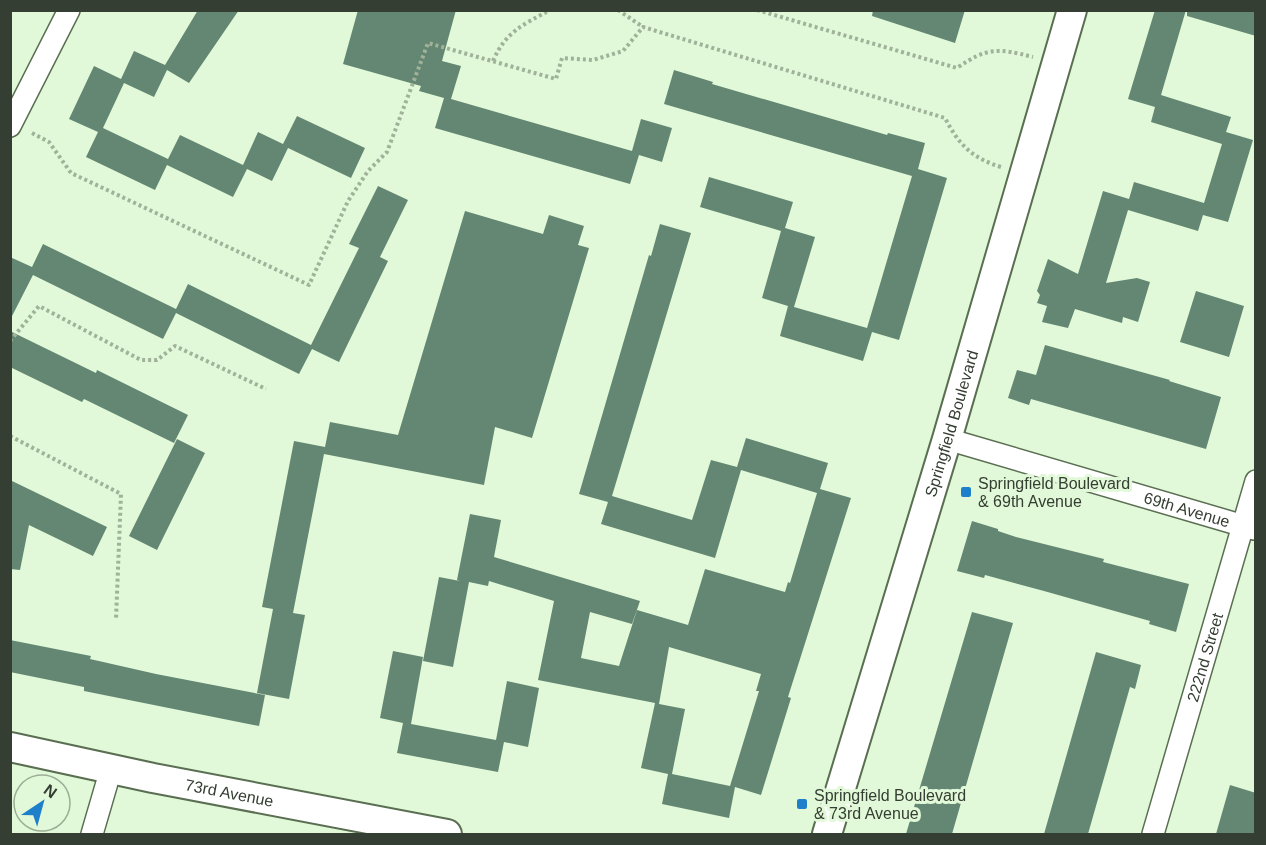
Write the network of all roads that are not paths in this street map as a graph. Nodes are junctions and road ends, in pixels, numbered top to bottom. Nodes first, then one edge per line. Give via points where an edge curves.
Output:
1 (69, 10) edge
2 (1072, 10) edge
3 (11, 124) edge
4 (947, 439) junction
5 (1256, 480) edge
6 (1249, 528) edge
7 (10, 747) edge
8 (111, 769) junction
9 (92, 834) edge
10 (447, 834) edge
11 (827, 834) edge
12 (1153, 834) edge

1 - 3 street
2 - 4 main road, Springfield Boulevard
4 - 6 street, 69th Avenue
4 - 11 main road, Springfield Boulevard
5 - 6 street, 222nd Street
6 - 12 street, 222nd Street
7 - 8 main road, 73rd Avenue
8 - 9 street
8 - 10 main road, 73rd Avenue

